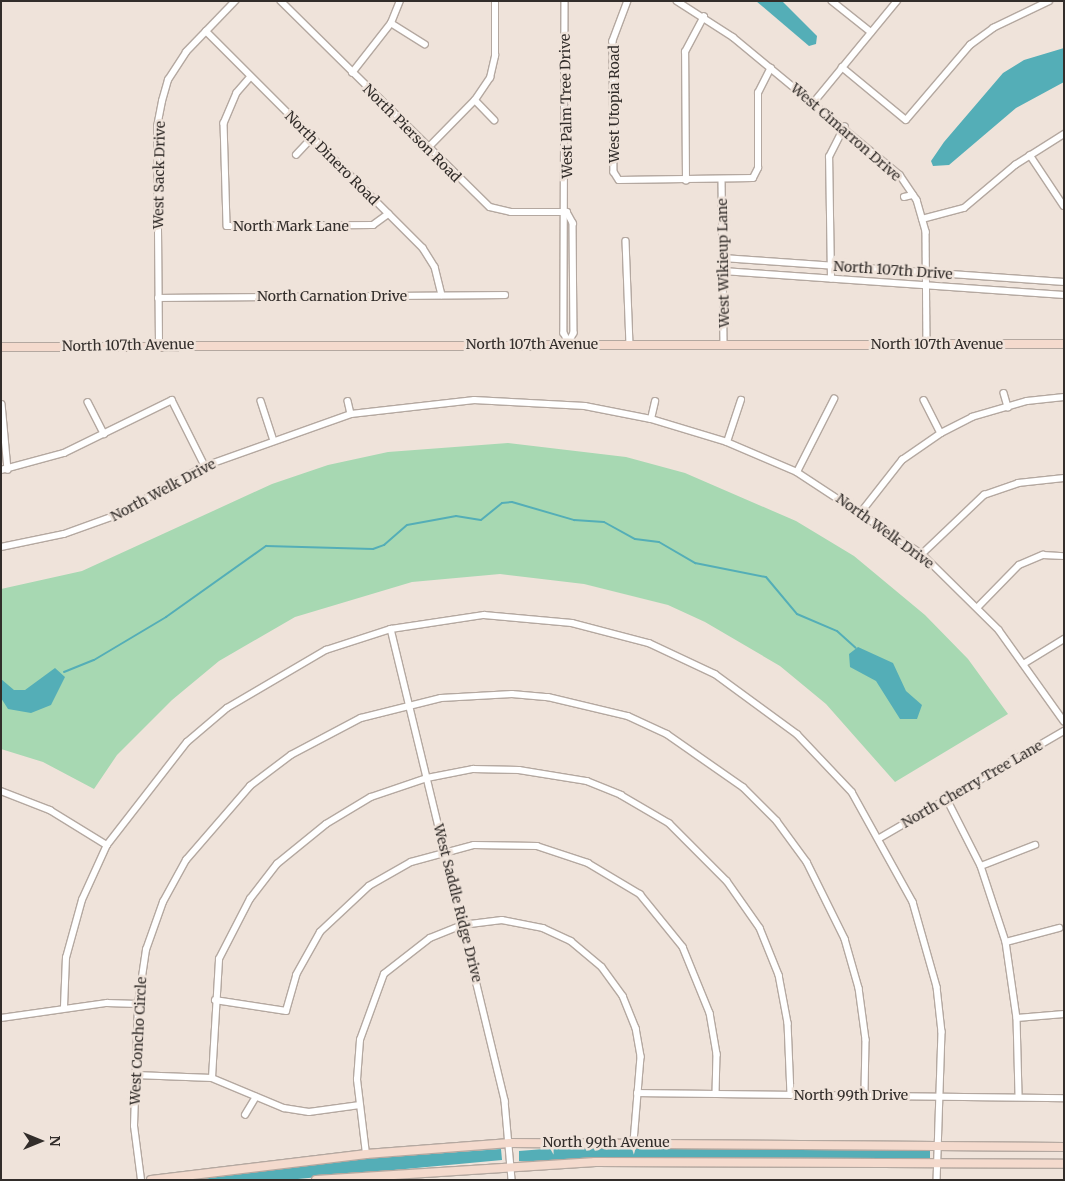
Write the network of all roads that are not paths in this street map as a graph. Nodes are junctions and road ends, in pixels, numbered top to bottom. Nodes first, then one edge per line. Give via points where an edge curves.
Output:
1 (235, 1) edge
2 (281, 1) edge
3 (400, 1) edge
4 (494, 1) edge
5 (565, 1) edge
6 (628, 1) edge
7 (677, 1) edge
8 (832, 1) edge
9 (897, 1) edge
10 (1049, 1) edge
11 (1036, 4) edge
12 (704, 17) junction
13 (391, 23) junction
14 (206, 31) junction
15 (871, 32) junction
16 (425, 44) dead end
17 (842, 67) junction
18 (771, 68) junction
19 (352, 73) junction
20 (251, 77) junction
21 (475, 100) junction
22 (814, 102) junction
23 (494, 120) dead end
24 (844, 127) junction
25 (1064, 134) edge
26 (312, 138) junction
27 (428, 148) junction
28 (296, 155) dead end
29 (1030, 155) junction
30 (722, 180) junction
31 (686, 181) junction
32 (913, 195) junction
33 (904, 198) dead end
34 (1064, 206) edge
35 (568, 212) junction
36 (388, 214) junction
37 (922, 219) junction
38 (626, 241) dead end
39 (723, 258) junction
40 (830, 265) junction
41 (723, 271) junction
42 (926, 272) junction
43 (831, 279) junction
44 (1064, 282) edge
45 (926, 285) junction
46 (505, 295) dead end
47 (1064, 295) edge
48 (442, 296) junction
49 (158, 298) junction
50 (569, 343) junction
51 (159, 344) junction
52 (630, 344) junction
53 (927, 344) junction
54 (1064, 344) edge
55 (724, 345) junction
56 (1, 347) edge
57 (1004, 393) dead end
58 (1064, 397) edge
59 (834, 399) dead end
60 (742, 400) dead end
61 (924, 400) dead end
62 (261, 401) dead end
63 (348, 401) dead end
64 (655, 401) dead end
65 (88, 402) dead end
66 (2, 404) edge
67 (1008, 407) junction
68 (351, 414) junction
69 (650, 419) junction
70 (941, 433) junction
71 (104, 434) junction
72 (273, 438) junction
73 (727, 442) junction
74 (205, 466) junction
75 (4, 470) edge
76 (797, 472) junction
77 (1064, 478) edge
78 (862, 511) junction
79 (1, 547) edge
80 (922, 554) junction
81 (1064, 556) edge
82 (979, 606) junction
83 (391, 629) junction
84 (1064, 640) edge
85 (1025, 663) junction
86 (409, 704) junction
87 (1064, 721) edge
88 (1064, 731) edge
89 (427, 778) junction
90 (1, 791) edge
91 (947, 799) junction
92 (880, 838) junction
93 (106, 845) junction
94 (1035, 845) dead end
95 (444, 850) junction
96 (981, 866) junction
97 (462, 926) junction
98 (1058, 928) dead end
99 (1006, 942) junction
100 (215, 1000) junction
101 (138, 1004) junction
102 (64, 1007) junction
103 (1064, 1014) edge
104 (1, 1018) edge
105 (1017, 1018) junction
106 (135, 1075) junction
107 (212, 1078) junction
108 (637, 1093) junction
109 (716, 1094) junction
110 (865, 1094) junction
111 (791, 1095) junction
112 (941, 1096) junction
113 (1019, 1097) junction
114 (256, 1098) junction
115 (1064, 1098) edge
116 (360, 1105) junction
117 (245, 1115) dead end
118 (634, 1142) junction
119 (510, 1143) junction
120 (938, 1144) junction
121 (1064, 1147) edge
122 (366, 1154) junction
123 (1064, 1164) edge
124 (511, 1165) junction
125 (937, 1165) junction
126 (140, 1180) edge
127 (151, 1180) edge
128 (316, 1180) edge
129 (512, 1180) edge
130 (937, 1180) edge

1 - 14 street, West Sack Drive
2 - 19 street, North Pierson Road
3 - 13 street
4 - 21 street via 493,68
5 - 35 street, West Palm Tree Drive
6 - 31 street, West Utopia Road via 613,41 616,179
7 - 12 street, West Cimarron Drive
8 - 15 street
9 - 15 street
10 - 11 street
11 - 17 street via 970,45 906,120
12 - 18 street, West Cimarron Drive
12 - 31 street via 685,52
13 - 16 street
13 - 19 street
14 - 20 street, North Dinero Road
14 - 49 street, West Sack Drive via 168,80 157,127
15 - 17 street
17 - 22 street
18 - 22 street, West Cimarron Drive
18 - 30 street via 758,93 757,174 748,180
19 - 27 street, North Pierson Road
20 - 26 street, North Dinero Road
20 - 36 street, North Mark Lane via 237,94 224,123 227,226 373,225
21 - 23 street
21 - 27 street
22 - 24 street, West Cimarron Drive
24 - 32 street, West Cimarron Drive via 900,175
24 - 40 street via 829,157
25 - 29 street
26 - 28 street
26 - 36 street, North Dinero Road
27 - 35 street, North Pierson Road via 490,207 511,212
29 - 34 street
29 - 37 street via 964,208
30 - 31 street
30 - 39 street, West Wikieup Lane
32 - 33 street
32 - 37 street, West Cimarron Drive
35 - 50 street, West Palm Tree Drive via 564,324
35 - 50 street, West Palm Tree Drive via 573,223 574,332
36 - 48 street, North Dinero Road via 432,262
37 - 42 street, West Cimarron Drive
38 - 52 street
39 - 40 street, North 107th Drive
39 - 41 street, West Wikieup Lane
40 - 42 street, North 107th Drive
40 - 43 street
41 - 43 street, North 107th Drive
41 - 55 street, West Wikieup Lane
42 - 44 street, North 107th Drive
42 - 45 street, West Cimarron Drive
43 - 45 street, North 107th Drive
45 - 47 street, North 107th Drive
45 - 53 street, West Cimarron Drive
46 - 48 street, North Carnation Drive
48 - 49 street, North Carnation Drive
49 - 51 street, West Sack Drive
50 - 51 main road, North 107th Avenue
50 - 52 main road, North 107th Avenue
51 - 56 main road, North 107th Avenue
52 - 55 main road, North 107th Avenue
53 - 54 main road, North 107th Avenue
53 - 55 main road, North 107th Avenue
57 - 67 street
58 - 67 street
59 - 76 street
60 - 73 street
61 - 70 street
62 - 72 street
63 - 68 street
64 - 69 street
65 - 71 street
66 - 75 street
67 - 70 street via 972,417
68 - 69 street, North Welk Drive via 474,400 585,406
68 - 72 street, North Welk Drive
69 - 73 street, North Welk Drive
70 - 78 street via 902,460
71 - 74 street via 172,400
71 - 75 street via 64,453
72 - 74 street, North Welk Drive
73 - 76 street, North Welk Drive
74 - 79 street, North Welk Drive via 117,515 64,534
76 - 78 street, North Welk Drive
77 - 80 street via 1018,483 984,495
78 - 80 street, North Welk Drive
80 - 82 street, North Welk Drive
81 - 82 street via 1043,555 1019,565
82 - 85 street, North Welk Drive
83 - 86 street, West Saddle Ridge Drive
83 - 92 street via 484,616 532,618 613,632 681,656 757,701 803,740 852,792
83 - 93 street via 326,650 227,708 181,749
84 - 85 street
85 - 87 street, North Welk Drive
86 - 89 street, West Saddle Ridge Drive
86 - 101 street, West Concho Circle via 361,718 291,755 250,786 220,816 186,860 163,902 146,950
86 - 110 street, West Concho Circle via 478,694 574,702 628,716 667,734 743,787 777,821 807,862 844,939 864,1022
88 - 91 street, North Cherry Tree Lane
89 - 95 street, West Saddle Ridge Drive
89 - 100 street via 371,796 326,824 277,864 250,899 219,960
89 - 111 street via 473,769 556,774 621,795 669,822 727,881 760,928 779,975 788,1023
90 - 93 street via 50,810
91 - 92 street, North Cherry Tree Lane
91 - 96 street
92 - 112 street via 913,902 927,943 942,1032
93 - 102 street via 82,900 66,958
94 - 96 street
95 - 97 street, West Saddle Ridge Drive
95 - 100 street via 387,874 344,905 320,932 296,975 286,1011
95 - 109 street via 502,844 537,846 588,863 640,894 683,947 696,974 710,1014 717,1054
96 - 99 street
97 - 108 street via 502,920 525,923 544,928 588,952 623,996 636,1028 641,1057
97 - 116 street via 430,938 384,974 360,1040
97 - 119 street, West Saddle Ridge Drive via 505,1101
98 - 99 street
99 - 105 street
100 - 107 street
101 - 102 street
101 - 106 street, West Concho Circle
102 - 104 street
103 - 105 street
105 - 113 street
106 - 107 street
106 - 126 street, West Concho Circle via 134,1126
107 - 114 street
108 - 109 street, North 99th Drive
108 - 118 street
109 - 111 street, North 99th Drive
110 - 111 street, North 99th Drive
110 - 112 street, North 99th Drive
112 - 113 street, North 99th Drive
112 - 120 street
113 - 115 street, North 99th Drive
114 - 116 street via 308,1112
114 - 117 street
116 - 122 street
118 - 119 main road, North 99th Avenue
118 - 120 main road, North 99th Avenue
119 - 122 main road, North 99th Avenue
119 - 124 street, West Saddle Ridge Drive
120 - 121 main road, North 99th Avenue
120 - 125 street
122 - 127 main road, North 99th Avenue
123 - 125 main road, North 99th Avenue
124 - 125 main road, North 99th Avenue
124 - 128 main road, North 99th Avenue
124 - 129 street, West Saddle Ridge Drive
125 - 130 street

